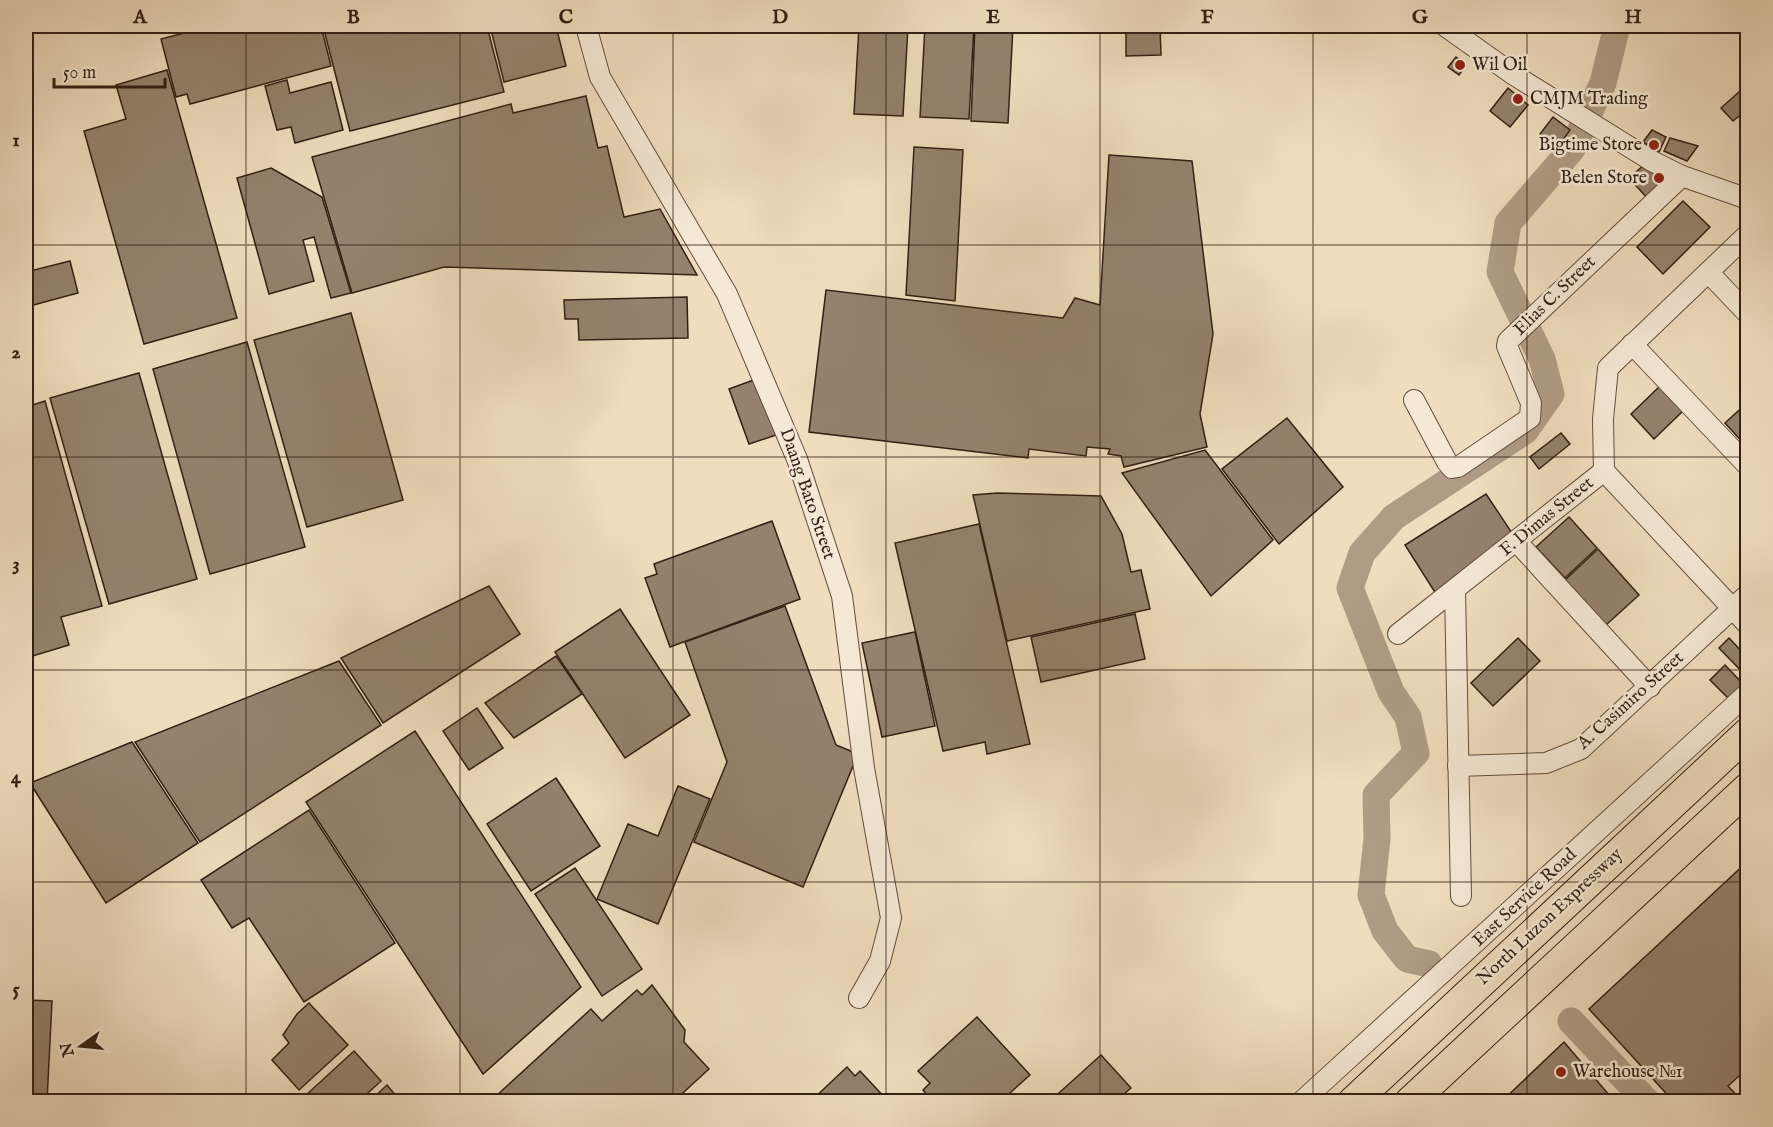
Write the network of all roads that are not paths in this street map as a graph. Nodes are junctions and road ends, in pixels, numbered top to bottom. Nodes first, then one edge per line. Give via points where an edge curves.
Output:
1 (586, 26) edge
2 (1445, 26) edge
3 (1682, 176) junction
4 (1748, 199) edge
5 (1748, 234) edge
6 (1709, 273) junction
7 (1748, 314) edge
8 (1632, 344) junction
9 (1414, 400) dead end
10 (1748, 466) edge
11 (1604, 471) junction
12 (1517, 542) junction
13 (1455, 590) junction
14 (1748, 594) edge
15 (1732, 608) junction
16 (1748, 625) edge
17 (1398, 634) dead end
18 (1650, 687) junction
19 (1748, 693) edge
20 (1748, 733) edge
21 (1458, 766) junction
22 (1748, 788) edge
23 (1461, 896) dead end
24 (859, 998) dead end
25 (1301, 1101) edge
26 (1353, 1101) edge
27 (1410, 1101) edge

1 - 24 street, Daang Bato Street via 600,77 727,294 797,459 842,596 864,768 891,918 880,961
2 - 3 street via 1600,130
3 - 4 street
3 - 9 street, Elias C. Street via 1508,341 1531,403 1530,418 1452,468
5 - 6 street, F. Dimas Street
6 - 7 street
6 - 8 street, F. Dimas Street
8 - 10 street
8 - 11 street, F. Dimas Street via 1608,368 1603,419
11 - 12 street, F. Dimas Street
11 - 15 street
12 - 13 street, F. Dimas Street
12 - 18 street
13 - 17 street, F. Dimas Street
13 - 21 street
14 - 15 street, A. Casimiro Street
15 - 16 street
15 - 18 street, A. Casimiro Street
18 - 21 street, A. Casimiro Street via 1581,749 1546,763
19 - 25 street, East Service Road
20 - 26 highway, North Luzon Expressway
21 - 23 street
22 - 27 highway

